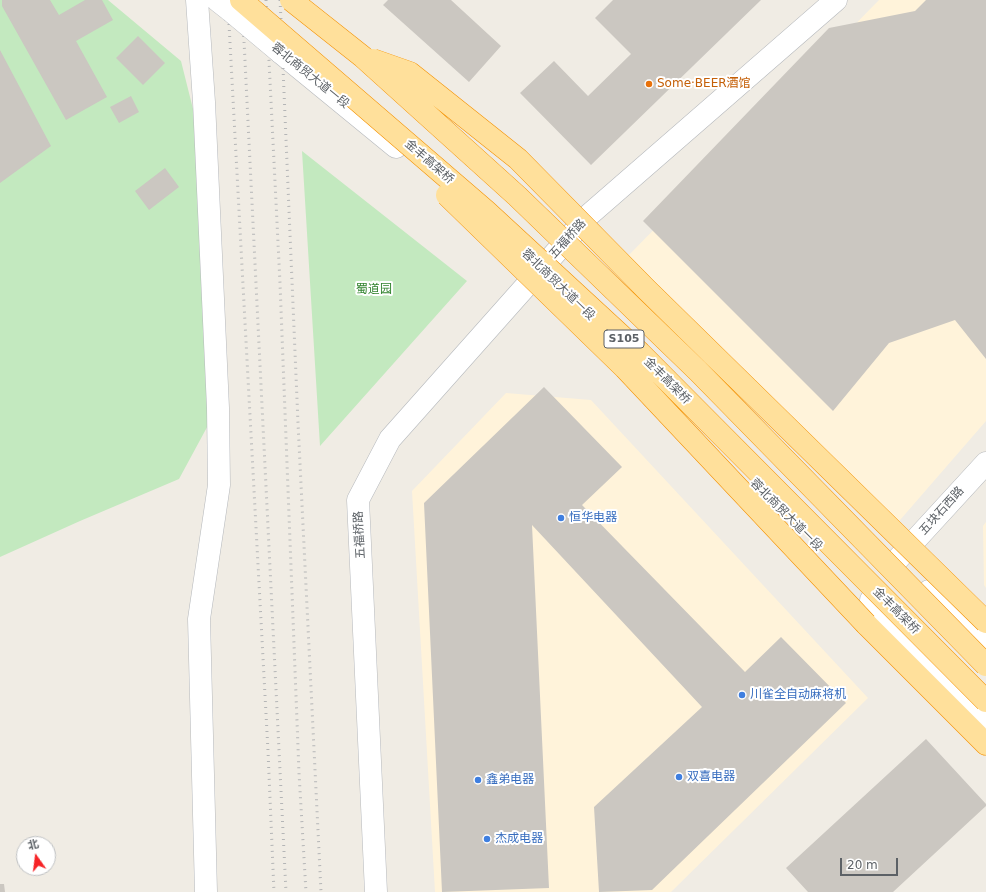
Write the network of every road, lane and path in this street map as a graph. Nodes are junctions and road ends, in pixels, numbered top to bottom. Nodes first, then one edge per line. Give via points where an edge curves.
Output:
1 (197, 0) edge
2 (291, 0) edge
3 (304, 0) edge
4 (836, 0) edge
5 (229, 4) edge
6 (363, 57) junction
7 (319, 67) junction
8 (572, 234) junction
9 (542, 267) junction
10 (986, 463) edge
11 (897, 560) junction
12 (986, 622) edge
13 (986, 649) edge
14 (986, 665) edge
15 (986, 701) edge
16 (986, 723) edge
17 (986, 744) edge
18 (206, 892) edge
19 (376, 892) edge

1 - 18 street via 218,393 219,485 200,619
2 - 6 highway, S105, bridge
3 - 8 street
4 - 8 street, 五福桥路 via 590,214
5 - 7 highway, 金丰高架桥 / S105, bridge
5 - 9 street, 蓉北商贸大道一段, bridge via 280,52
6 - 12 highway, bridge via 410,73 518,159 646,289
6 - 14 highway, S105, bridge via 517,196 698,372
7 - 15 highway, 金丰高架桥 / S105, bridge via 486,211 640,353
7 - 17 highway, bridge via 625,368 866,624
8 - 9 street, 五福桥路
8 - 11 street
9 - 16 street, 蓉北商贸大道一段 via 884,614
9 - 19 street, 五福桥路 via 390,439 358,500
10 - 11 street, 五块石西路
11 - 13 street

